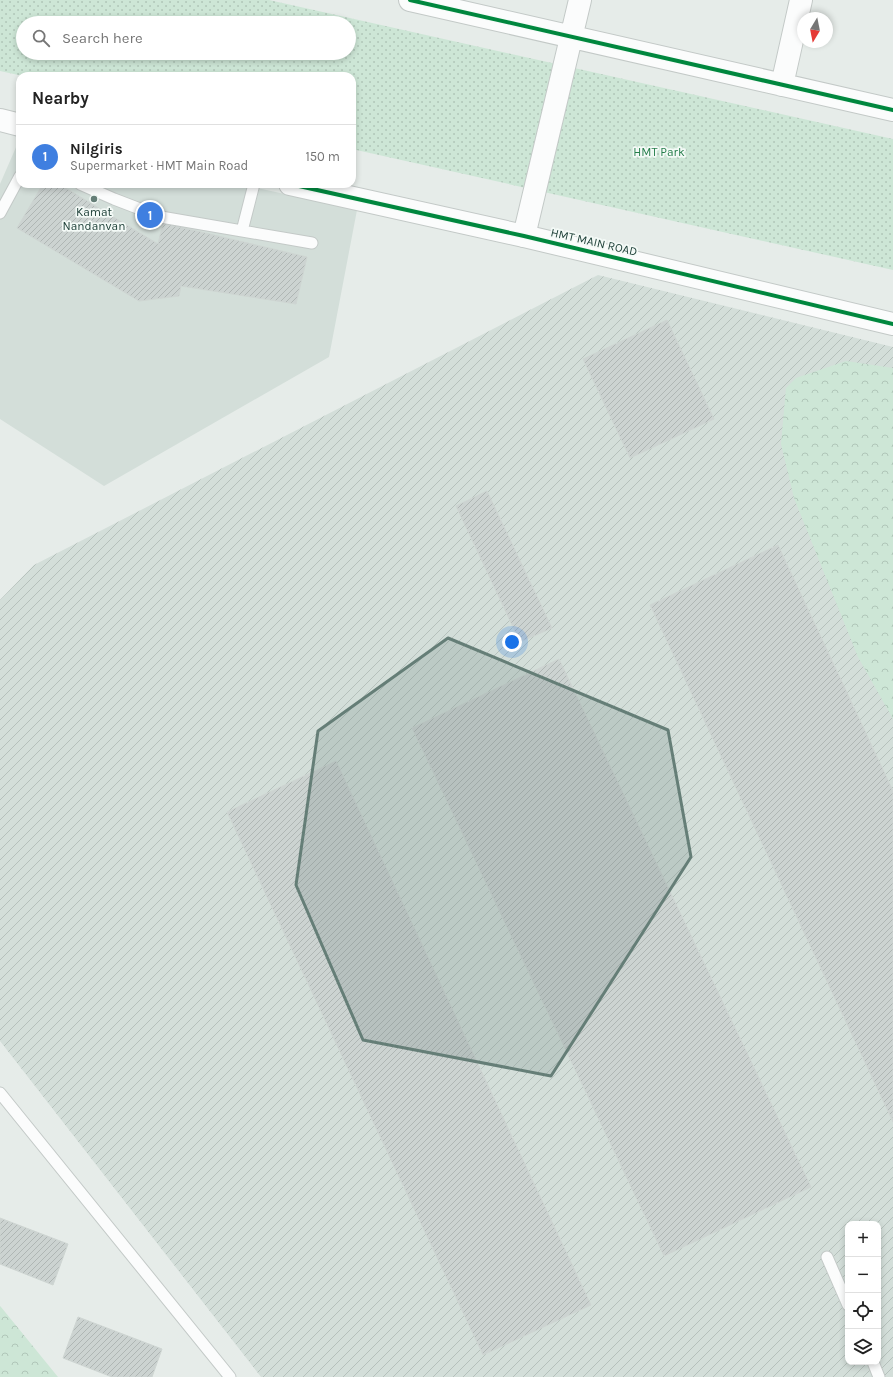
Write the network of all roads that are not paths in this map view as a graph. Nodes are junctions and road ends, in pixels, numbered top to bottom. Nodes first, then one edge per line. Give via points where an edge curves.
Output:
1 (410, 0) edge
2 (580, 0) edge
3 (801, 0) edge
4 (452, 5) edge
5 (572, 36) junction
6 (782, 85) junction
7 (893, 110) edge
8 (0, 120) edge
9 (16, 124) edge
10 (16, 183) edge
11 (97, 188) edge
12 (253, 188) edge
13 (308, 188) edge
14 (0, 213) edge
15 (242, 231) junction
16 (524, 236) junction
17 (312, 243) dead end
18 (893, 324) edge
19 (0, 1093) edge
20 (828, 1257) dead end
21 (845, 1298) edge
22 (874, 1365) edge
23 (230, 1377) edge
24 (879, 1377) edge

1 - 4 street
2 - 5 street
3 - 6 street
4 - 5 street
5 - 6 street
5 - 16 street
6 - 7 street
8 - 9 street
10 - 14 lane
11 - 15 lane via 161,217
12 - 15 lane
13 - 16 street, HMT MAIN ROAD
15 - 17 lane
16 - 18 street, HMT MAIN ROAD
19 - 23 lane
20 - 21 lane
22 - 24 lane

